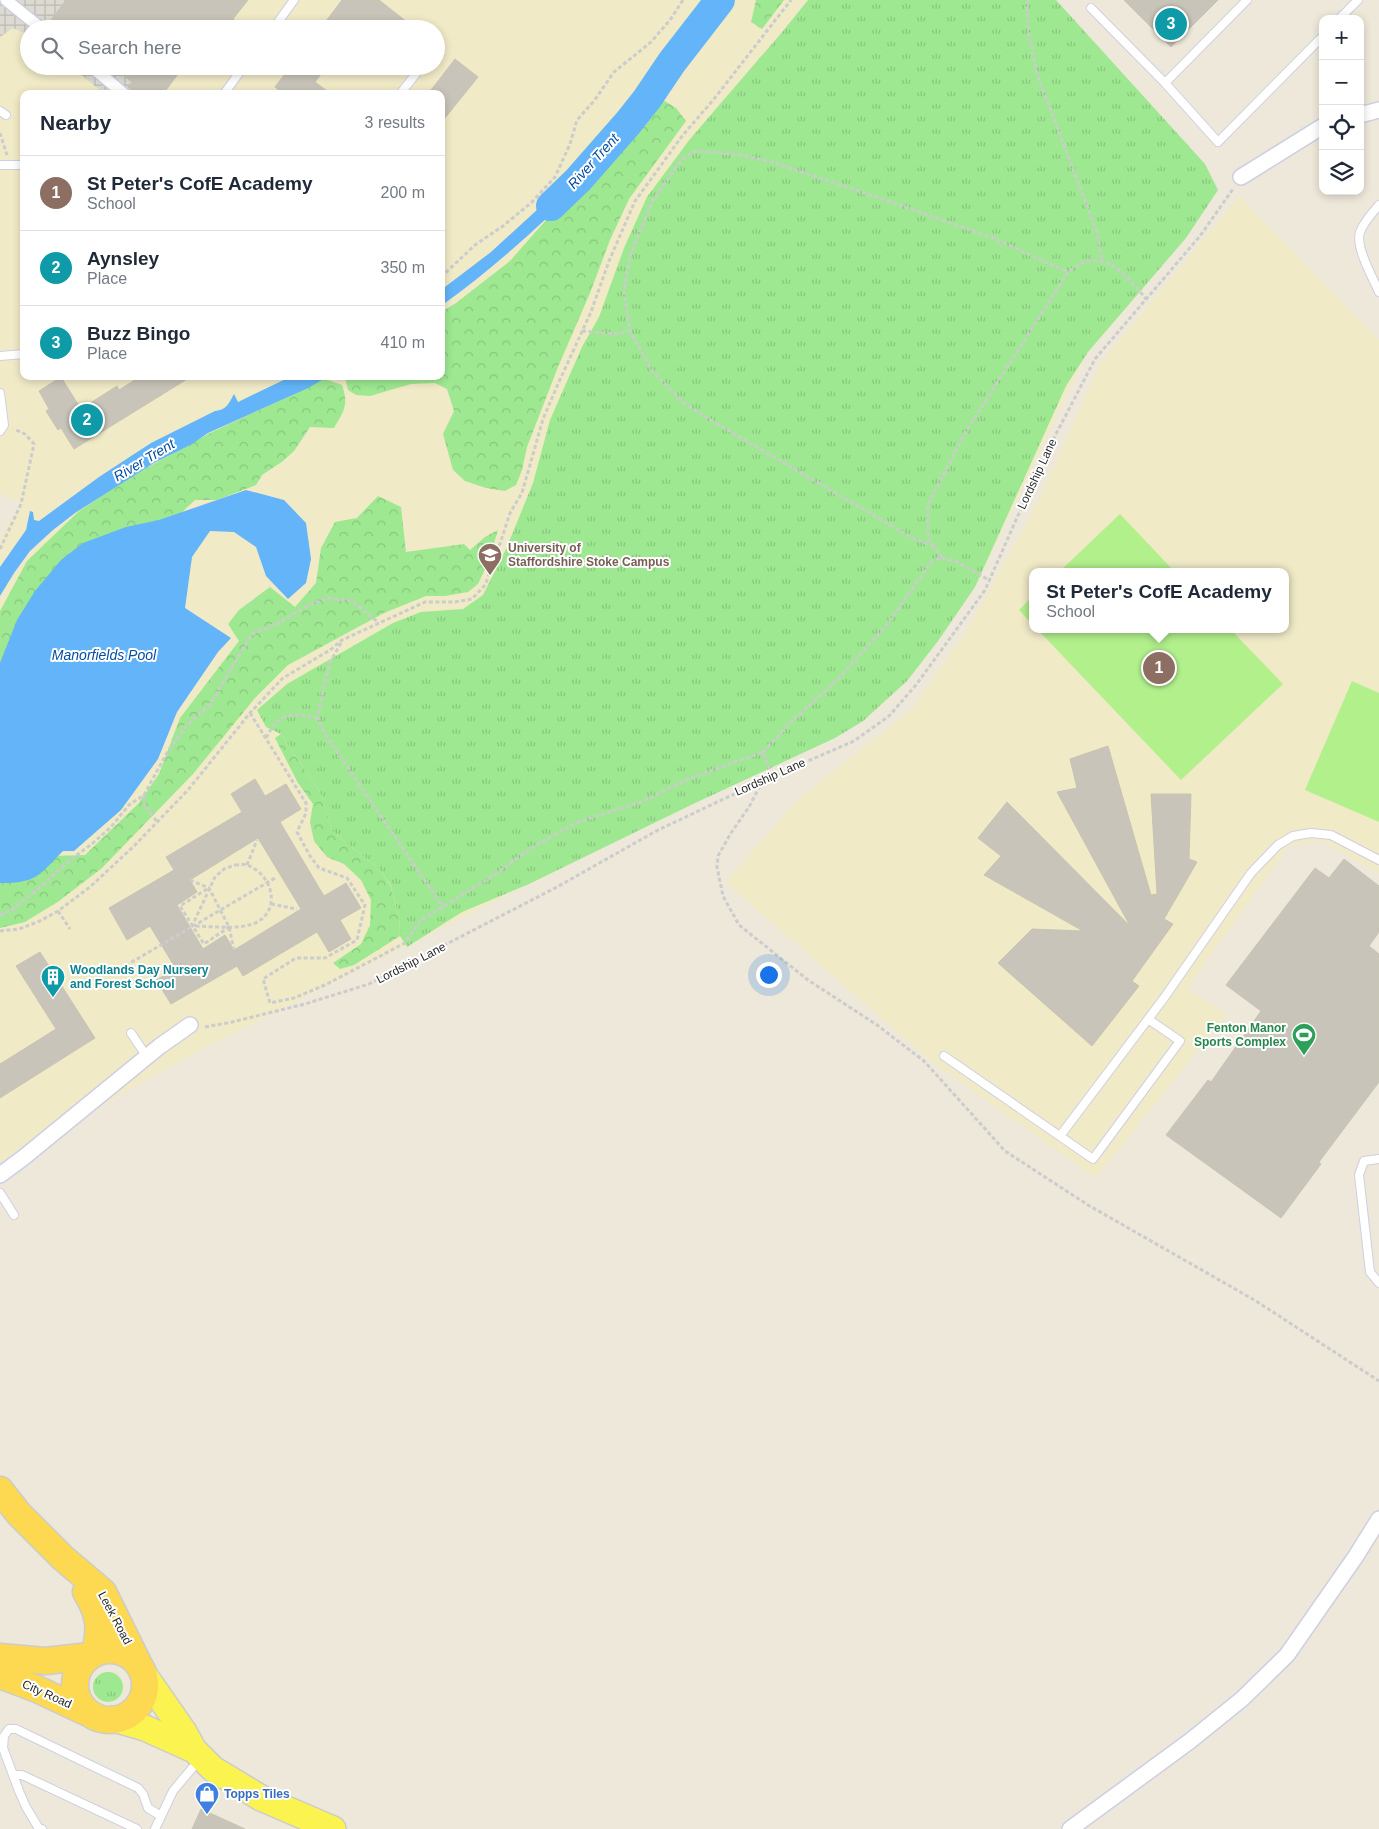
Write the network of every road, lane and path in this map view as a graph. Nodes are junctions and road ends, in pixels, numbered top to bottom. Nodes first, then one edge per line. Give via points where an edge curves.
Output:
1 (6, 0) edge
2 (294, 0) edge
3 (683, 0) edge
4 (791, 0) edge
5 (1028, 0) edge
6 (1247, 0) edge
7 (1358, 0) edge
8 (1091, 8) dead end
9 (1343, 15) edge
10 (31, 20) edge
11 (280, 20) edge
12 (1319, 40) edge
13 (102, 75) edge
14 (238, 75) edge
15 (415, 75) edge
16 (1165, 83) junction
17 (119, 90) edge
18 (227, 90) edge
19 (403, 90) edge
20 (1379, 110) edge
21 (1364, 114) edge
22 (1319, 128) edge
23 (0, 134) edge
24 (0, 165) edge
25 (10, 165) junction
26 (20, 165) edge
27 (1241, 177) joint
28 (1379, 206) edge
29 (1102, 261) junction
30 (1068, 272) junction
31 (445, 273) edge
32 (1379, 292) edge
33 (1146, 299) junction
34 (582, 331) junction
35 (630, 331) junction
36 (20, 354) edge
37 (0, 356) edge
38 (0, 393) edge
39 (2, 428) edge
40 (934, 546) junction
41 (0, 549) edge
42 (942, 558) junction
43 (990, 580) junction
44 (379, 623) junction
45 (342, 640) junction
46 (250, 713) junction
47 (317, 718) junction
48 (266, 738) junction
49 (763, 752) junction
50 (772, 776) junction
51 (144, 795) junction
52 (157, 822) junction
53 (258, 840) dead end
54 (1379, 860) edge
55 (247, 865) junction
56 (275, 878) dead end
57 (190, 880) dead end
58 (268, 882) junction
59 (209, 888) junction
60 (271, 904) junction
61 (443, 907) junction
62 (296, 909) dead end
63 (221, 910) junction
64 (58, 911) junction
65 (0, 915) edge
66 (192, 926) junction
67 (229, 927) junction
68 (70, 929) dead end
69 (0, 931) edge
70 (234, 950) dead end
71 (120, 969) dead end
72 (1148, 1019) junction
73 (190, 1025) joint
74 (131, 1033) dead end
75 (944, 1056) dead end
76 (148, 1057) junction
77 (1060, 1136) junction
78 (1379, 1159) edge
79 (0, 1174) edge
80 (0, 1193) edge
81 (14, 1215) dead end
82 (1379, 1283) edge
83 (0, 1490) edge
84 (1379, 1518) edge
85 (64, 1558) junction
86 (92, 1655) junction
87 (0, 1657) edge
88 (140, 1668) junction
89 (0, 1675) edge
90 (104, 1717) junction
91 (198, 1754) junction
92 (13, 1775) junction
93 (161, 1816) junction
94 (42, 1829) edge
95 (137, 1829) edge
96 (155, 1829) edge
97 (333, 1829) edge
98 (1070, 1829) edge

1 - 10 street
2 - 11 lane
3 - 31 path via 651,42 614,72 577,120 555,176 532,202
4 - 34 path via 683,134 635,201
5 - 29 path via 1029,36 1038,77 1098,232
6 - 16 lane
7 - 9 lane
8 - 16 lane
12 - 16 lane via 1218,142
13 - 17 street
14 - 18 lane
15 - 19 lane
20 - 21 street
22 - 27 street
23 - 25 path
24 - 25 lane
25 - 26 lane
27 - 33 path, Lordship Lane via 1200,236
28 - 32 lane via 1360,233 1360,246
29 - 30 path via 1086,262
29 - 33 path via 1121,272
30 - 35 path via 993,238 775,163 742,155 696,151 682,159 652,202 630,256 624,291
30 - 40 path via 965,433 928,505 928,538
33 - 43 path, Lordship Lane via 1095,359 1043,459
34 - 35 path via 615,334
34 - 44 path via 544,420 522,493 510,513 485,585 472,599 425,602
35 - 40 path via 653,372 683,402 914,539
36 - 37 lane
38 - 39 lane
39 - 41 path via 25,434 34,444 21,504
40 - 42 path
42 - 43 path via 957,562
42 - 49 path via 932,561 885,627 838,680
43 - 50 path, Lordship Lane via 916,685 889,716 854,741
44 - 45 path
44 - 51 path via 352,601 328,598 252,634 210,704 185,727 168,751
45 - 46 path via 283,678
45 - 47 path via 330,664
46 - 48 path
46 - 52 path via 188,790
47 - 48 path via 299,714 283,718 273,724
47 - 61 path
48 - 61 path via 306,803 306,813 297,832 310,856 319,868 347,878 365,905 357,940 325,958 296,958 263,979 270,1002 294,998 405,943 420,921
49 - 50 path
49 - 61 path via 688,779 641,802 576,823
50 - 73 path, Lordship Lane via 658,830 558,887 369,984 246,1019 199,1027
51 - 52 path via 144,803
51 - 65 path via 129,805 93,843 12,910
52 - 64 path via 90,887
53 - 55 path
54 - 72 lane via 1331,835 1311,833 1293,836 1278,845 1251,873
55 - 58 path
55 - 59 path via 224,869
56 - 58 path
57 - 59 path
58 - 60 path
58 - 63 path
59 - 63 path
59 - 66 path
59 - 66 path via 180,906
60 - 62 path
60 - 67 path via 258,921
63 - 66 path
63 - 67 path
64 - 68 path
64 - 69 path via 19,929
66 - 67 path
66 - 67 path via 204,944
66 - 71 path
67 - 70 path
72 - 77 lane
72 - 77 lane via 1180,1042 1093,1159
73 - 76 street
74 - 76 lane
75 - 77 lane
76 - 79 street
78 - 82 lane via 1364,1161 1359,1175 1370,1272
80 - 81 lane
83 - 85 highway, Leek Road via 19,1514
84 - 98 street via 1287,1655 1242,1699 1190,1741
85 - 86 highway, Leek Road via 91,1600 97,1617 100,1633
85 - 88 highway, Leek Road via 103,1592
86 - 87 highway, City Road via 45,1661
86 - 88 highway via 106,1650 120,1651 129,1655
86 - 90 highway via 78,1670 75,1688 82,1706
88 - 90 highway via 145,1689 140,1703 130,1713
88 - 91 main road, City Road
89 - 90 highway, City Road
90 - 91 main road, City Road via 145,1728
91 - 93 lane via 173,1791
91 - 97 main road, City Road via 213,1769 261,1798
92 - 93 lane via 3,1748 4,1736 9,1729 16,1729 138,1788 148,1808
92 - 94 lane via 26,1807
92 - 95 lane via 22,1775
93 - 96 lane

